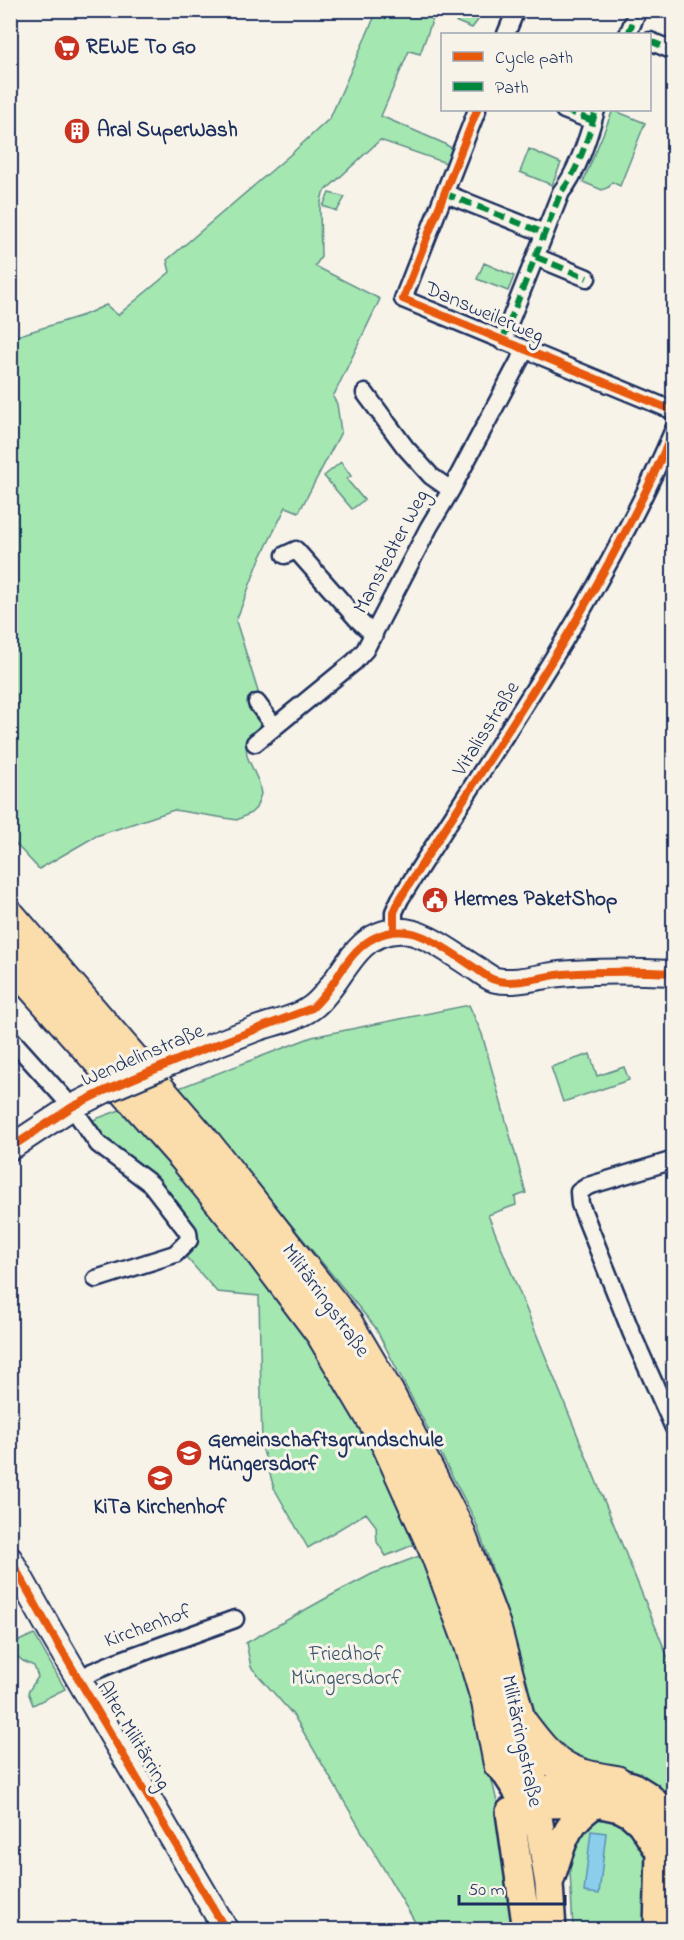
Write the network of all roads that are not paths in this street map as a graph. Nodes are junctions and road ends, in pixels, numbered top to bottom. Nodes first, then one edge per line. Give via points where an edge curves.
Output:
1 (516, 10) edge
2 (638, 10) edge
3 (507, 33) edge
4 (630, 33) edge
5 (651, 41) edge
6 (674, 51) edge
7 (477, 111) edge
8 (570, 111) edge
9 (594, 115) edge
10 (444, 193) junction
11 (544, 233) junction
12 (536, 257) junction
13 (587, 278) dead end
14 (502, 341) junction
15 (525, 350) junction
16 (365, 393) dead end
17 (674, 411) edge
18 (674, 429) edge
19 (451, 489) junction
20 (285, 555) dead end
21 (374, 635) junction
22 (257, 703) dead end
23 (274, 726) junction
24 (255, 744) dead end
25 (10, 917) edge
26 (394, 931) junction
27 (10, 960) edge
28 (674, 973) edge
29 (10, 1038) edge
30 (72, 1107) junction
31 (10, 1148) edge
32 (674, 1160) edge
33 (96, 1279) dead end
34 (674, 1428) edge
35 (10, 1559) edge
36 (235, 1619) dead end
37 (79, 1680) junction
38 (519, 1721) junction
39 (500, 1764) junction
40 (606, 1793) junction
41 (535, 1799) junction
42 (514, 1830) junction
43 (549, 1884) junction
44 (226, 1929) edge
45 (527, 1929) edge
46 (552, 1929) edge
47 (658, 1929) edge

1 - 3 street
2 - 4 street
5 - 6 street
7 - 10 street, Dansweilerweg
8 - 9 street
9 - 11 street via 575,168
10 - 11 street
10 - 14 street, Dansweilerweg via 403,299
11 - 12 street
12 - 13 street
12 - 14 street
14 - 15 street, Dansweilerweg
15 - 17 street, Dansweilerweg
15 - 19 street, Manstedter Weg
16 - 19 street, Manstedter Weg via 405,447 435,480
18 - 26 street, Vitalisstraße via 620,545 545,672 400,899 394,912
19 - 21 street, Manstedter Weg
20 - 21 street, Manstedter Weg via 296,550
21 - 23 street, Manstedter Weg via 354,662
22 - 23 street
23 - 24 street, Manstedter Weg
25 - 38 highway, Militärringstraße via 207,1146 346,1323 388,1394 456,1526 494,1626
26 - 28 street via 417,933 494,980 604,971
26 - 30 street, Wendelinstraße, bridge via 363,944 314,1007 163,1066
27 - 39 highway, Militärringstraße via 184,1156 322,1333 388,1444 436,1551 470,1642 488,1702
29 - 30 street
30 - 31 street, Wendelinstraße
30 - 33 street, Wendelinstraße via 98,1144 151,1184 188,1232 189,1240 176,1254
32 - 34 street via 579,1192 580,1204 632,1334
35 - 37 street, Alter Militärring
36 - 37 street, Kirchenhof via 116,1662
37 - 44 street, Alter Militärring
38 - 40 highway via 565,1768 587,1776
38 - 41 highway, Militärringstraße
39 - 41 main road via 518,1792
39 - 42 main road, Militärringstraße
40 - 41 main road via 550,1789
40 - 43 main road via 572,1823
40 - 47 main road via 632,1786 659,1807 666,1831 660,1851
41 - 42 main road
41 - 43 main road, Militärringstraße
42 - 45 main road, Militärringstraße
43 - 46 main road, Militärringstraße

